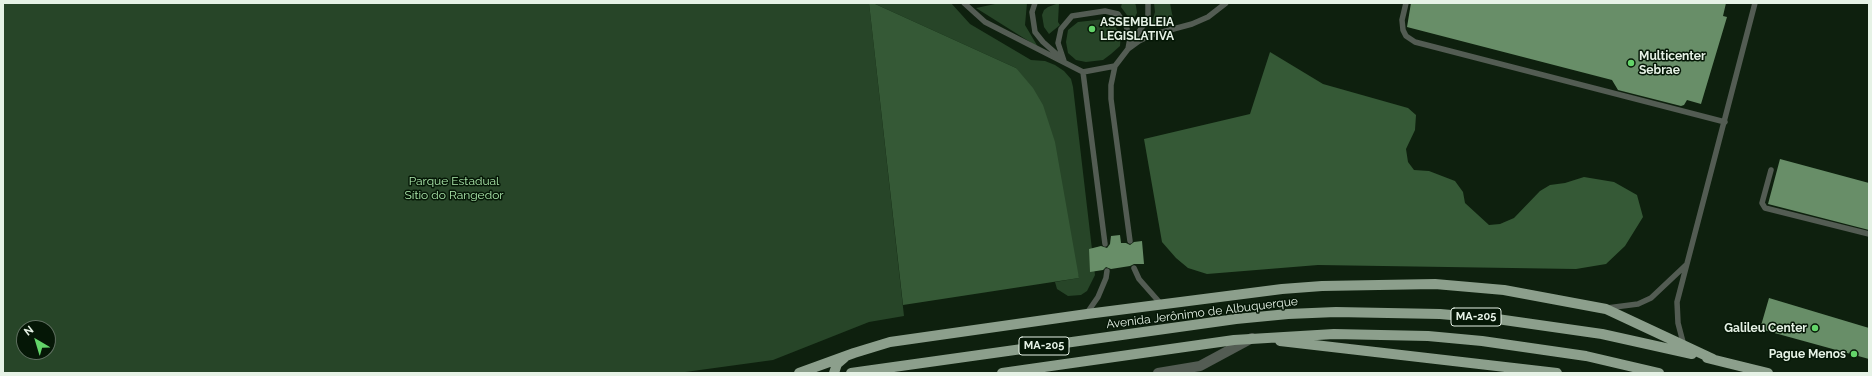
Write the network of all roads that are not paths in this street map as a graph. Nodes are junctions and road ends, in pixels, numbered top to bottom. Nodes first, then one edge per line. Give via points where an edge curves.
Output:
1 (964, 3) edge
2 (1035, 3) edge
3 (1148, 3) edge
4 (1226, 3) edge
5 (1406, 3) edge
6 (1755, 3) edge
7 (1128, 49) junction
8 (1064, 62) junction
9 (1115, 66) junction
10 (1083, 72) junction
11 (1725, 122) junction
12 (1771, 170) dead end
13 (1869, 234) edge
14 (1130, 241) dead end
15 (1105, 244) dead end
16 (1687, 265) junction
17 (1134, 268) dead end
18 (1107, 271) dead end
19 (1161, 304) junction
20 (1606, 309) junction
21 (1087, 314) junction
22 (1252, 338) junction
23 (1684, 346) junction
24 (847, 355) junction
25 (1713, 360) junction
26 (1502, 369) edge
27 (1030, 371) edge
28 (799, 373) edge
29 (834, 373) edge
30 (851, 373) edge
31 (1002, 373) edge
32 (1158, 373) edge
33 (1557, 373) edge
34 (1659, 373) edge
35 (1768, 373) edge

1 - 8 lane via 985,22
2 - 8 lane via 1032,12 1035,32
3 - 7 lane via 1148,18
4 - 7 lane via 1208,17 1151,35
5 - 11 lane via 1402,20 1403,30 1406,36 1415,42
6 - 11 lane
7 - 8 lane via 1130,38 1118,14 1105,11 1072,16 1061,29 1058,43
7 - 9 lane
8 - 10 lane
9 - 10 lane
9 - 14 lane via 1111,85 1112,99
10 - 15 lane
11 - 16 lane
12 - 13 lane via 1762,204 1765,208
16 - 20 lane via 1651,298 1638,304
16 - 23 lane via 1678,302 1678,323
17 - 19 lane via 1139,279
18 - 21 lane via 1098,297
19 - 20 main road via 1322,286 1435,284 1504,290
19 - 21 main road
20 - 23 main road
21 - 24 main road via 897,341
22 - 26 main road
22 - 27 main road, MA-205
22 - 32 street via 1200,366
22 - 34 main road, MA-205 via 1334,334 1428,336 1564,352
23 - 25 main road, MA-205
24 - 28 main road
24 - 29 main road via 837,364
25 - 30 main road, Avenida Jerônimo de Albuquerque / MA-205 via 1602,334 1505,320 1440,314 1336,312 1236,319
25 - 35 main road, Avenida Jerônimo de Albuquerque / MA-205
26 - 33 main road
27 - 31 main road, MA-205

